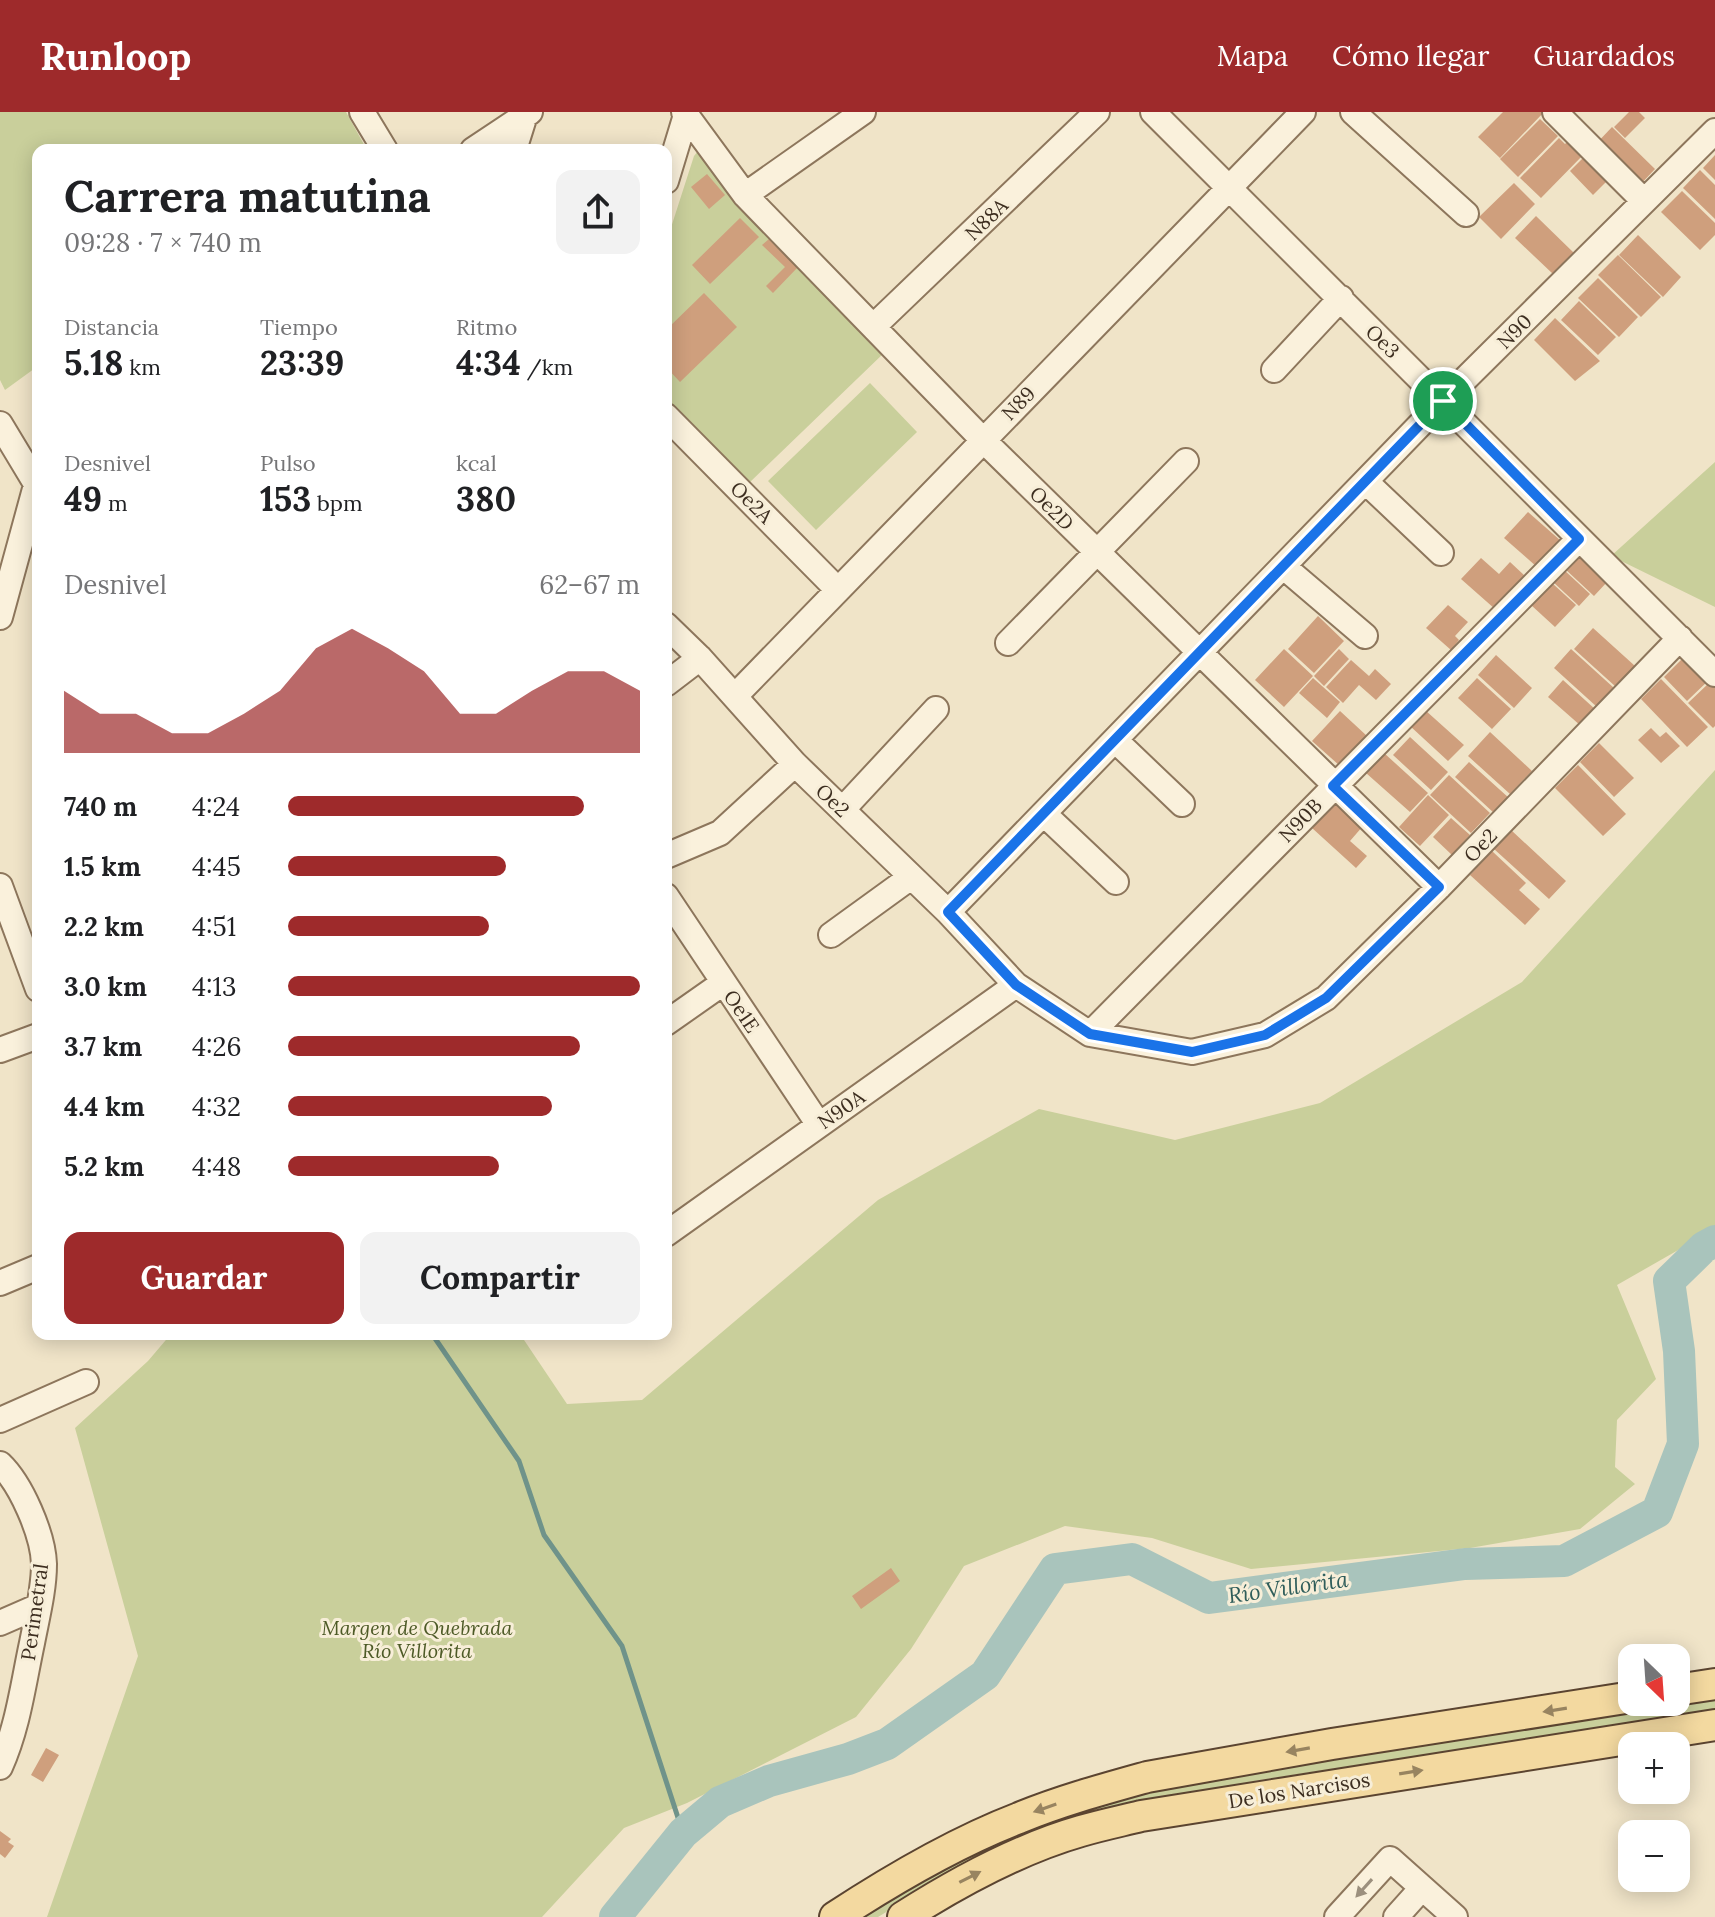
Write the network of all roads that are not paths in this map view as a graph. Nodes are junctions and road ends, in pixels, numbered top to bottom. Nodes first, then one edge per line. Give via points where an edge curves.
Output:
1 (362, 112) edge
2 (863, 112) edge
3 (1097, 112) edge
4 (1153, 112) edge
5 (1303, 112) edge
6 (1353, 112) edge
7 (685, 113) edge
8 (528, 114) edge
9 (1557, 114) edge
10 (1715, 131) edge
11 (381, 144) edge
12 (482, 144) edge
13 (516, 144) edge
14 (672, 160) edge
15 (1230, 186) junction
16 (1644, 201) junction
17 (745, 204) junction
18 (1466, 214) dead end
19 (1341, 298) junction
20 (874, 326) junction
21 (1274, 370) dead end
22 (1443, 401) junction
23 (672, 422) edge
24 (1, 430) edge
25 (983, 440) junction
26 (1186, 461) dead end
27 (32, 474) edge
28 (1366, 482) junction
29 (32, 503) edge
30 (1579, 539) junction
31 (1097, 553) junction
32 (1441, 553) dead end
33 (1284, 567) junction
34 (837, 589) junction
35 (0, 617) edge
36 (672, 631) edge
37 (1365, 636) dead end
38 (1680, 638) junction
39 (1008, 643) dead end
40 (1201, 654) junction
41 (700, 658) junction
42 (1715, 674) edge
43 (672, 679) edge
44 (735, 696) junction
45 (936, 709) dead end
46 (1116, 741) junction
47 (795, 764) junction
48 (1333, 786) junction
49 (1182, 804) dead end
50 (843, 809) junction
51 (1044, 814) junction
52 (672, 853) edge
53 (911, 877) junction
54 (1116, 882) dead end
55 (0, 886) edge
56 (1439, 887) junction
57 (672, 905) edge
58 (948, 912) junction
59 (831, 935) dead end
60 (32, 973) edge
61 (723, 983) junction
62 (1016, 985) junction
63 (672, 1019) edge
64 (1090, 1034) junction
65 (32, 1038) edge
66 (0, 1050) edge
67 (819, 1125) junction
68 (672, 1230) edge
69 (32, 1269) edge
70 (1, 1281) edge
71 (86, 1382) dead end
72 (0, 1420) edge
73 (0, 1464) edge
74 (39, 1606) junction
75 (0, 1623) edge
76 (1715, 1684) edge
77 (1690, 1688) edge
78 (1618, 1699) edge
79 (1715, 1725) edge
80 (0, 1767) edge
81 (1422, 1888) junction
82 (835, 1917) edge
83 (903, 1917) edge
84 (1337, 1917) edge
85 (1396, 1917) edge
86 (1455, 1917) edge

1 - 11 street
2 - 17 street
3 - 20 street, N88A
4 - 15 street, Oe3
5 - 15 street, N89
6 - 18 street
7 - 14 street
7 - 17 street, Oe2D
8 - 12 street
8 - 13 street
9 - 16 street
10 - 16 street, N90
15 - 19 street, Oe3
15 - 25 street, N89
16 - 22 street, N90
17 - 20 street, Oe2D
19 - 21 street
19 - 22 street, Oe3
20 - 25 street, Oe2D
22 - 28 street, N90
22 - 30 street, Oe3
23 - 34 street, Oe2A
24 - 27 street
25 - 31 street, Oe2D
25 - 34 street, N89
26 - 31 street
28 - 32 street
28 - 33 street, N90
29 - 35 street
30 - 38 street, Oe3
30 - 48 street, N90B
31 - 39 street
31 - 40 street, Oe2D
33 - 37 street
33 - 40 street, N90
34 - 44 street, N89
36 - 41 street, Oe2
38 - 42 street, Oe3
38 - 56 street, Oe2
40 - 46 street, N90
40 - 48 street, Oe2D
41 - 43 street
41 - 44 street, Oe2
44 - 47 street, Oe2
45 - 50 street
46 - 49 street
46 - 51 street, N90
47 - 50 street, Oe2
47 - 52 street via 720,833
48 - 56 street, Oe2D
48 - 64 street, N90B
50 - 53 street, Oe2
51 - 54 street
51 - 58 street, N90
53 - 58 street, Oe2
53 - 59 street
55 - 60 street
56 - 64 street, Oe2 via 1326,998 1265,1035 1192,1052
57 - 61 street, Oe1E
58 - 62 street, Oe2
61 - 63 street
61 - 67 street, Oe1E
62 - 64 street, Oe2
62 - 67 street, N90A
65 - 66 street
67 - 68 street, N90A
69 - 70 street
71 - 72 street
73 - 74 street, Perimetral via 31,1512 44,1562
74 - 75 street
74 - 80 street, Perimetral via 14,1736
76 - 77 main road
78 -> 82 main road, De los Narcisos via 1147,1777 994,1828
83 -> 79 main road, De los Narcisos via 959,1883 1037,1847 1141,1816
81 -> 84 street via 1390,1859
81 - 85 street
81 - 86 street

